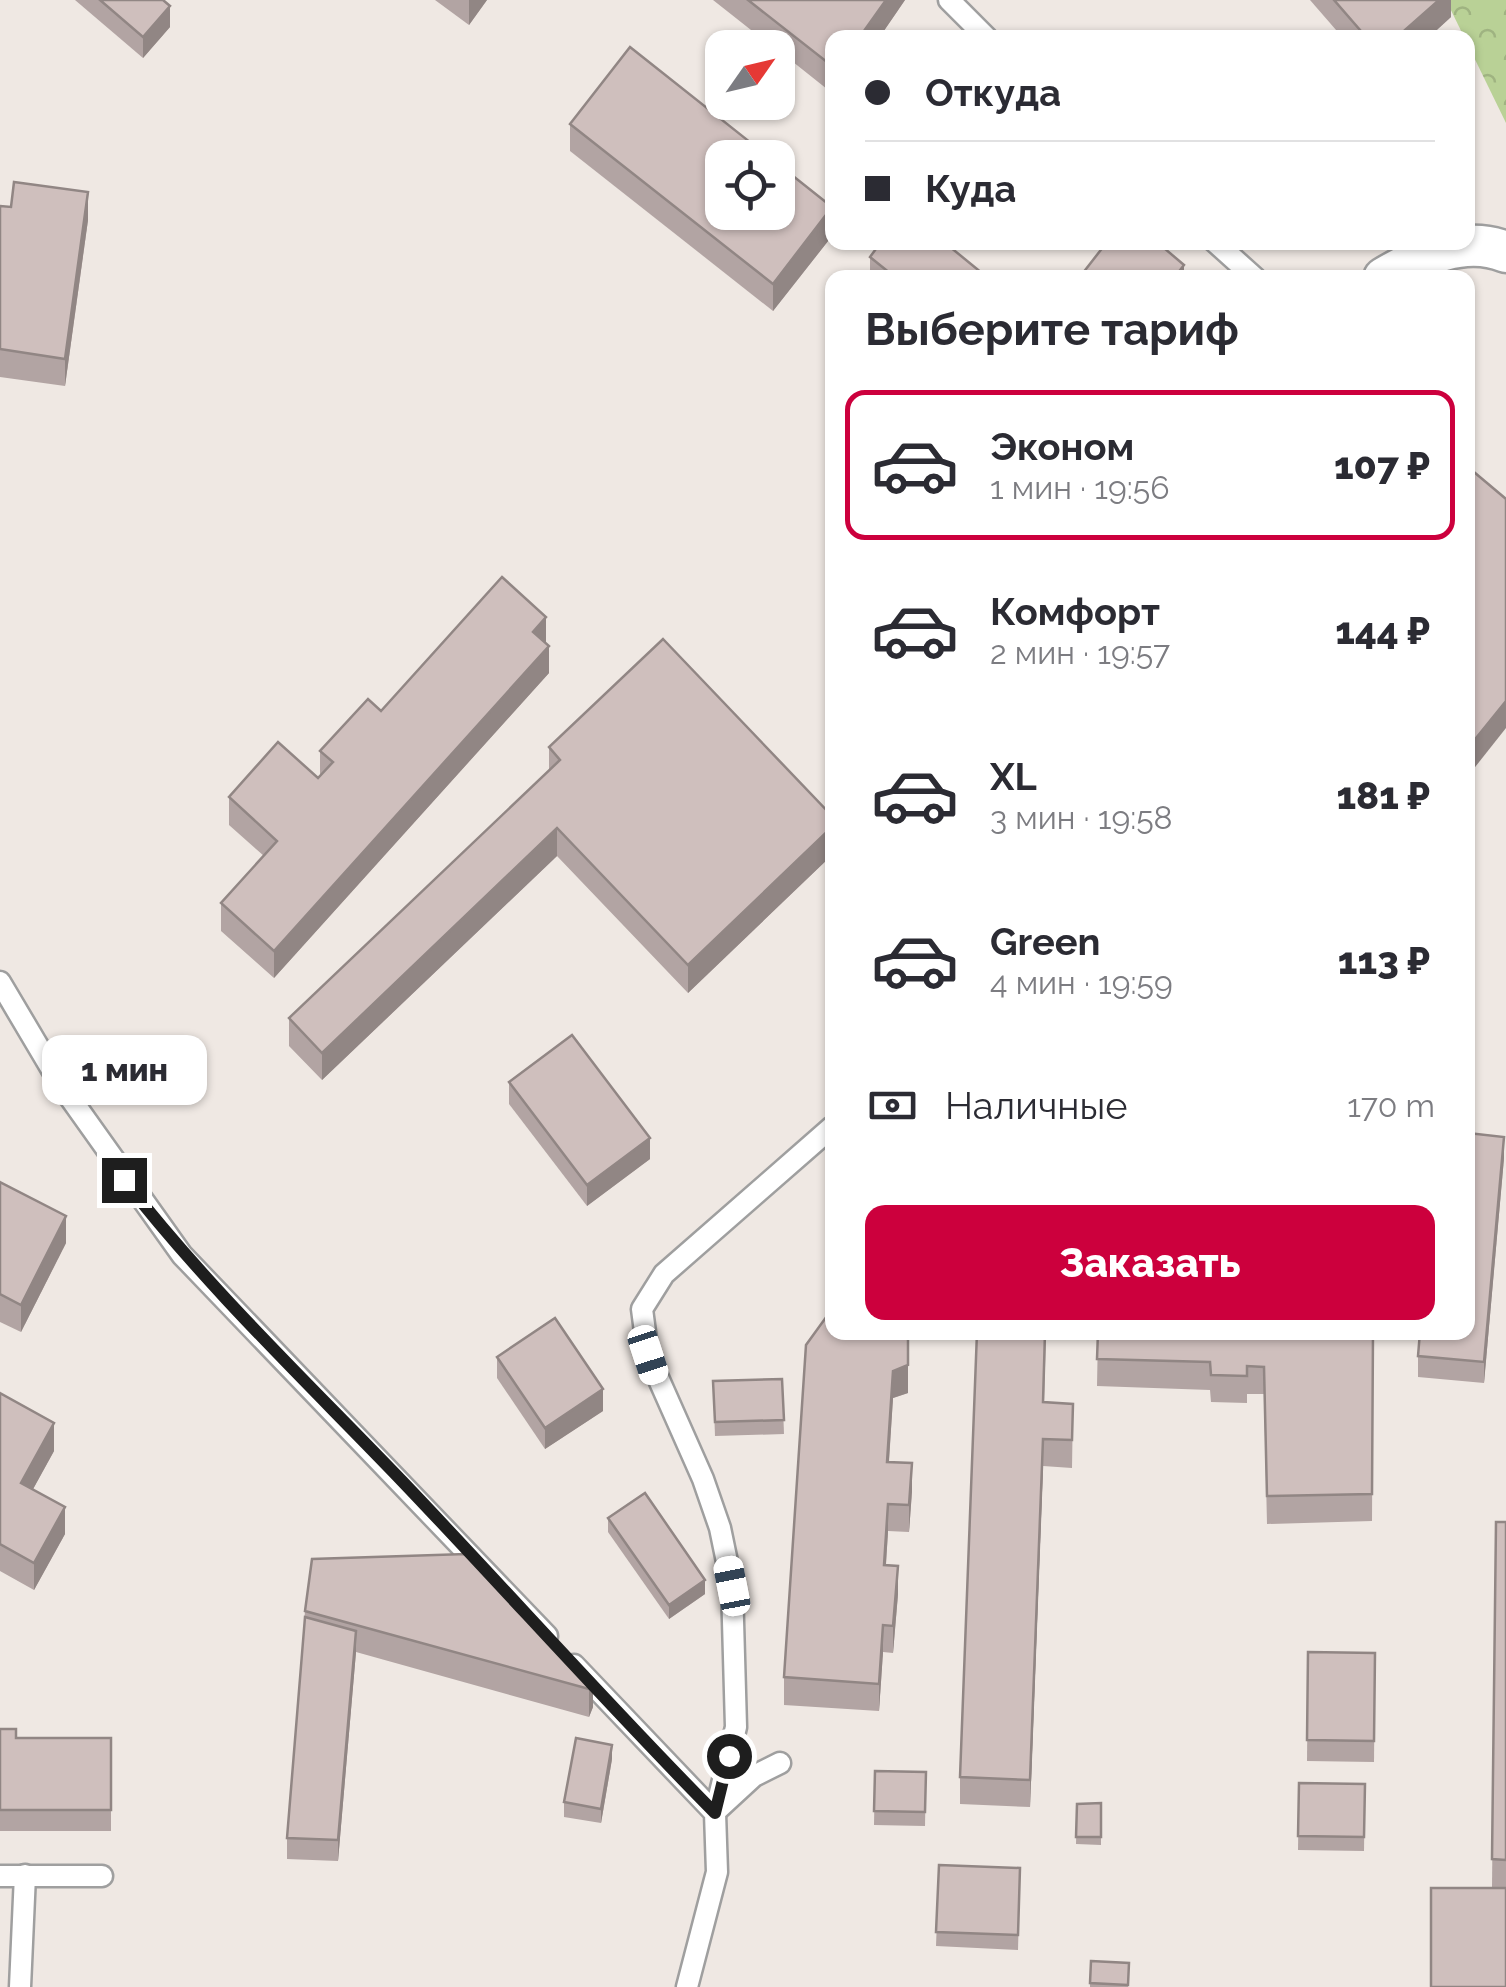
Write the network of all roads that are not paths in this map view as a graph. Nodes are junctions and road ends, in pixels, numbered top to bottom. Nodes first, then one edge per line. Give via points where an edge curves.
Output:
1 (949, 0) edge
2 (979, 30) edge
3 (1475, 246) edge
4 (1224, 250) edge
5 (1446, 250) edge
6 (1506, 252) edge
7 (1245, 270) edge
8 (1397, 270) edge
9 (0, 982) edge
10 (825, 1133) edge
11 (780, 1763) dead end
12 (715, 1813) junction
13 (0, 1876) edge
14 (25, 1876) junction
15 (102, 1876) dead end
16 (20, 1987) edge
17 (686, 1987) edge

1 - 2 lane
3 - 6 street
4 - 7 lane
5 - 8 street
9 - 12 lane via 124,1180 182,1255
10 - 12 lane via 664,1274 642,1309 648,1355 703,1480 732,1586 736,1727
11 - 12 lane via 754,1776
12 - 17 lane via 717,1872
13 - 14 lane
14 - 15 lane
14 - 16 lane

